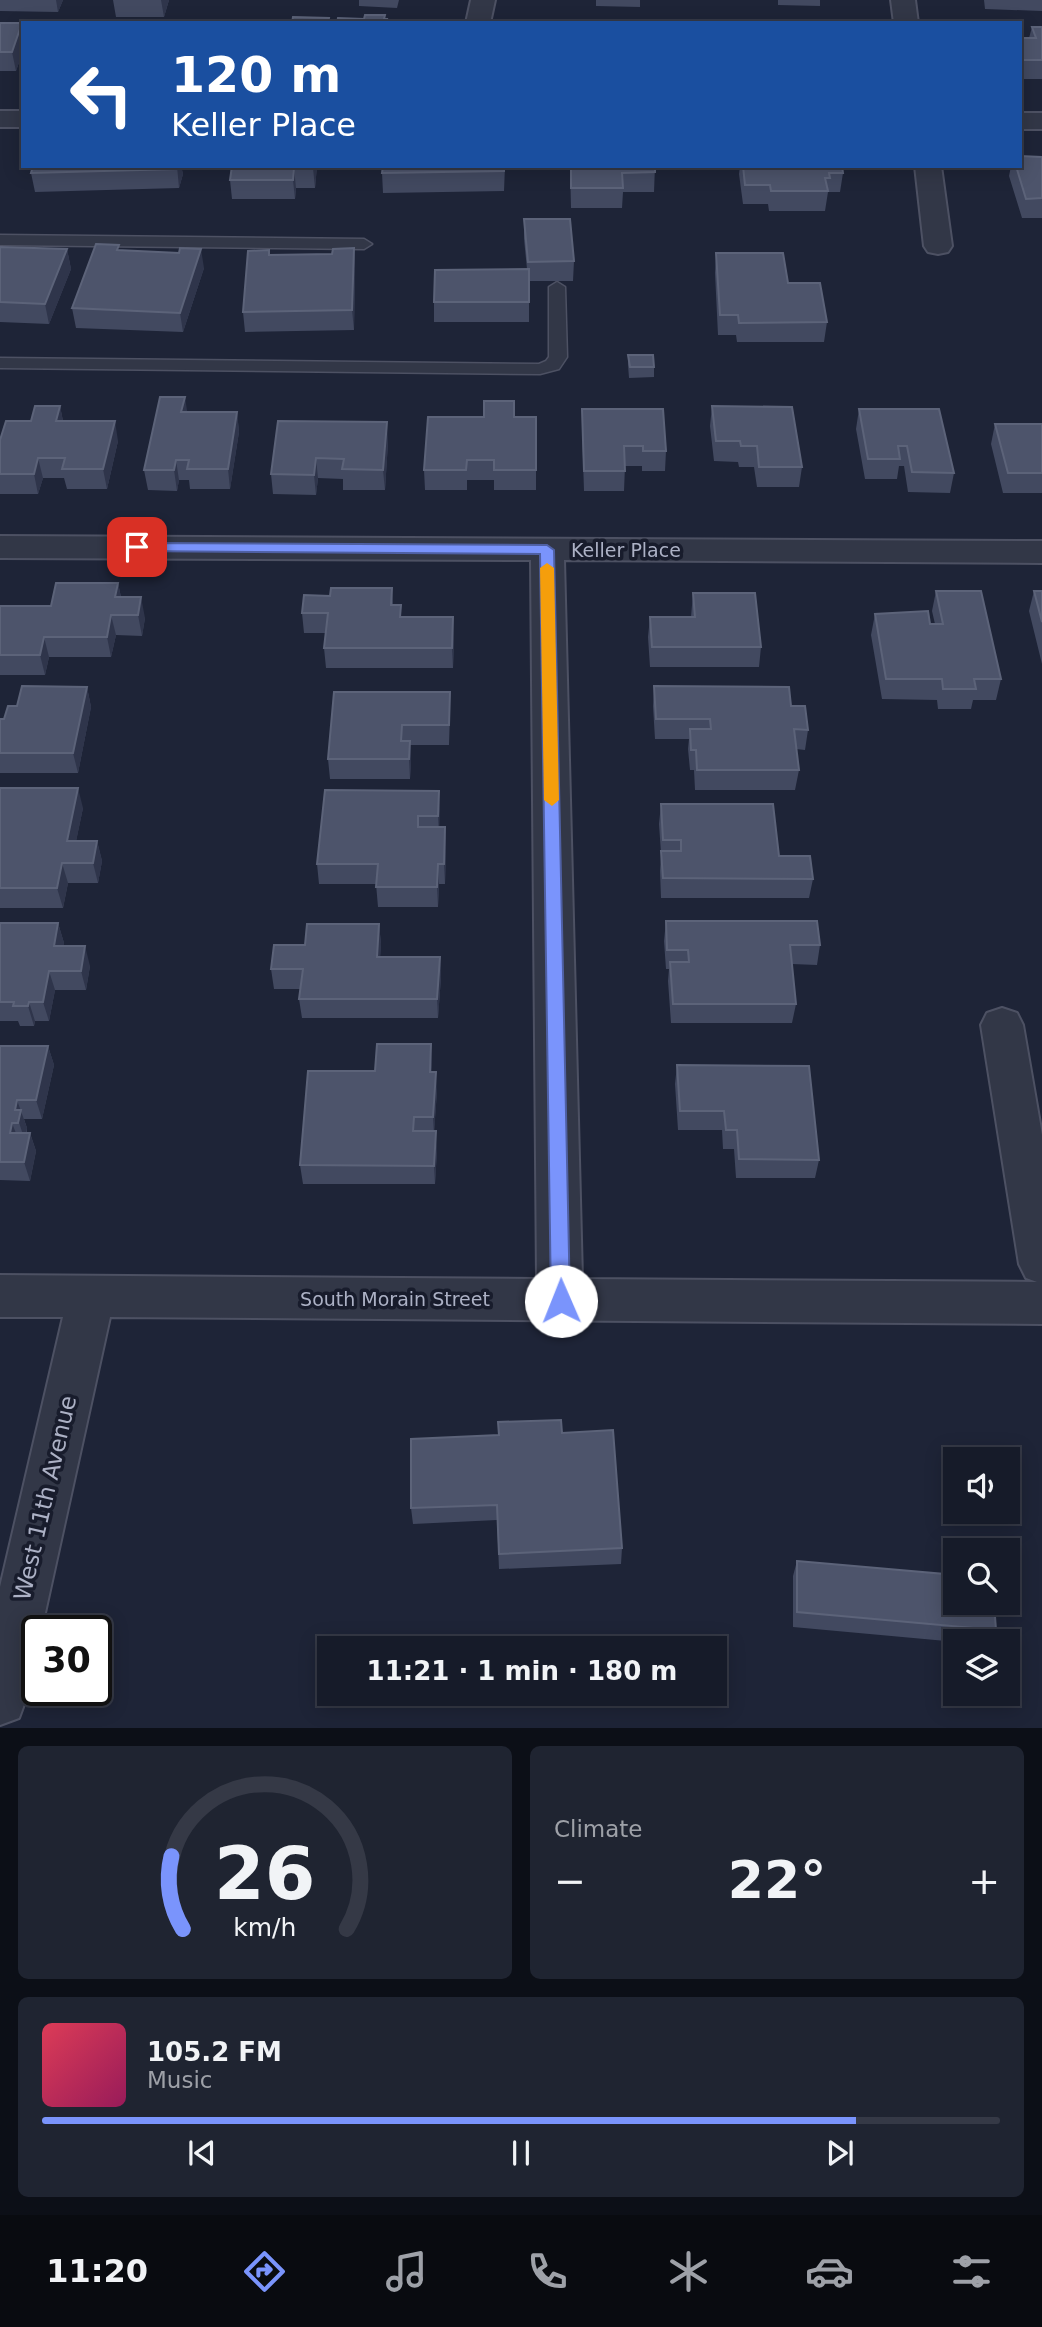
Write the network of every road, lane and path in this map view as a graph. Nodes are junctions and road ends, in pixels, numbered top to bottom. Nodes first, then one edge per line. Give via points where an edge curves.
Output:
1 (482, 0) edge
2 (902, 0) edge
3 (478, 21) edge
4 (906, 21) edge
5 (0, 119) edge
6 (21, 119) edge
7 (1022, 121) edge
8 (1042, 121) edge
9 (928, 168) edge
10 (0, 240) edge
11 (363, 244) dead end
12 (938, 246) dead end
13 (557, 287) edge
14 (0, 363) edge
15 (0, 547) edge
16 (547, 550) junction
17 (1042, 552) edge
18 (1002, 1025) dead end
19 (1042, 1264) edge
20 (0, 1296) edge
21 (91, 1297) junction
22 (561, 1301) junction
23 (1042, 1303) edge
24 (0, 1699) edge

1 - 3 street
2 - 4 street
5 - 6 street
7 - 8 street
9 - 12 street
10 - 11 lane
13 - 14 lane via 558,357 553,365 540,369
15 - 16 street, Keller Place
16 - 17 street, Keller Place
16 - 22 street
18 - 19 street
20 - 21 street, South Morain Street
21 - 22 street, South Morain Street
21 - 24 street, West 11th Avenue
22 - 23 street, South Morain Street

